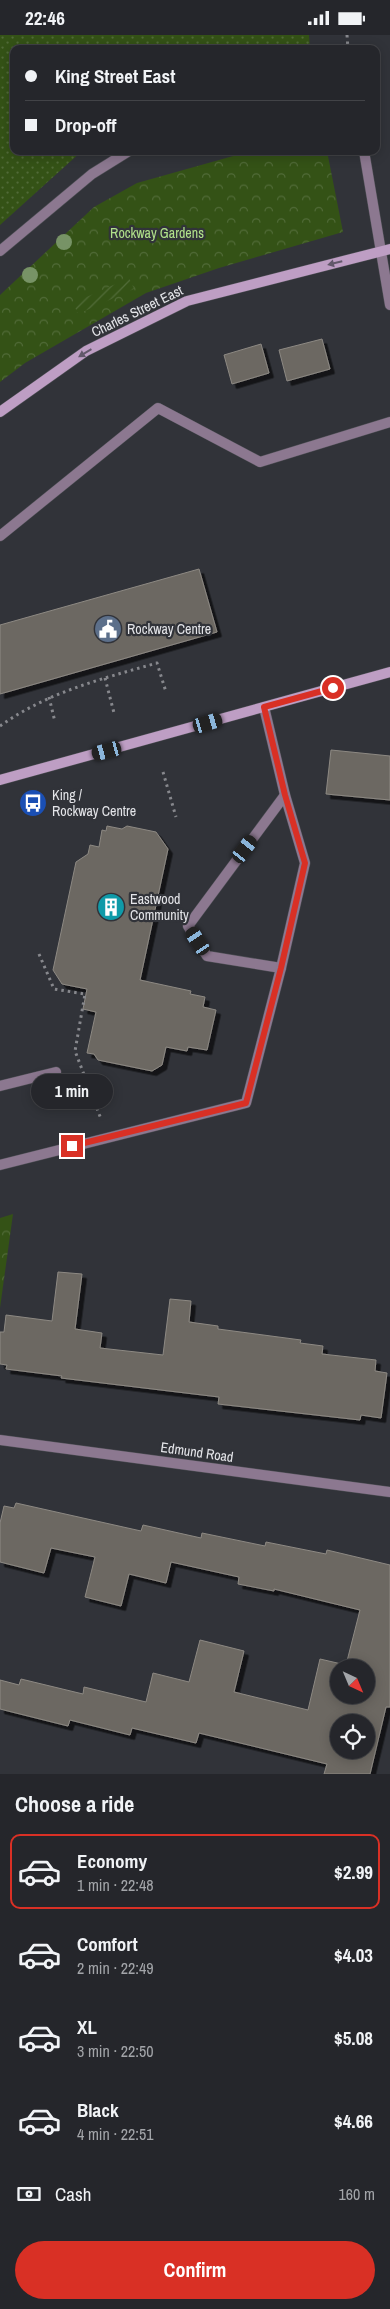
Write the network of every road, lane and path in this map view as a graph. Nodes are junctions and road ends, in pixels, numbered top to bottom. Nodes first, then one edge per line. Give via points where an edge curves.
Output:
1 (123, 155) edge
2 (365, 155) edge
3 (386, 250) edge
4 (0, 251) edge
5 (390, 305) edge
6 (0, 412) edge
7 (390, 422) edge
8 (0, 536) edge
9 (390, 672) edge
10 (105, 678) junction
11 (166, 692) dead end
12 (49, 697) junction
13 (264, 707) junction
14 (114, 713) dead end
15 (55, 722) dead end
16 (0, 726) edge
17 (163, 772) dead end
18 (0, 780) edge
19 (285, 795) junction
20 (176, 817) dead end
21 (38, 954) dead end
22 (281, 968) junction
23 (56, 1072) dead end
24 (0, 1086) edge
25 (108, 1136) junction
26 (0, 1165) edge
27 (0, 1440) edge
28 (390, 1492) edge

1 - 4 street via 92,174
2 - 3 street
3 - 5 street
3 -> 6 main road, Charles Street East via 187,301 86,351
7 - 8 street via 260,462 158,409
9 - 13 main road
10 - 11 path via 157,663
10 - 12 path
10 - 14 path
12 - 15 path
12 - 16 path
13 - 18 main road
13 - 19 street
17 - 20 path
19 - 22 street via 305,863
19 - 22 street via 188,926 207,956
21 - 25 path via 54,989 84,994 75,1051
22 - 25 street via 246,1103
23 - 24 street
25 - 26 street
27 - 28 street, Edmund Road

